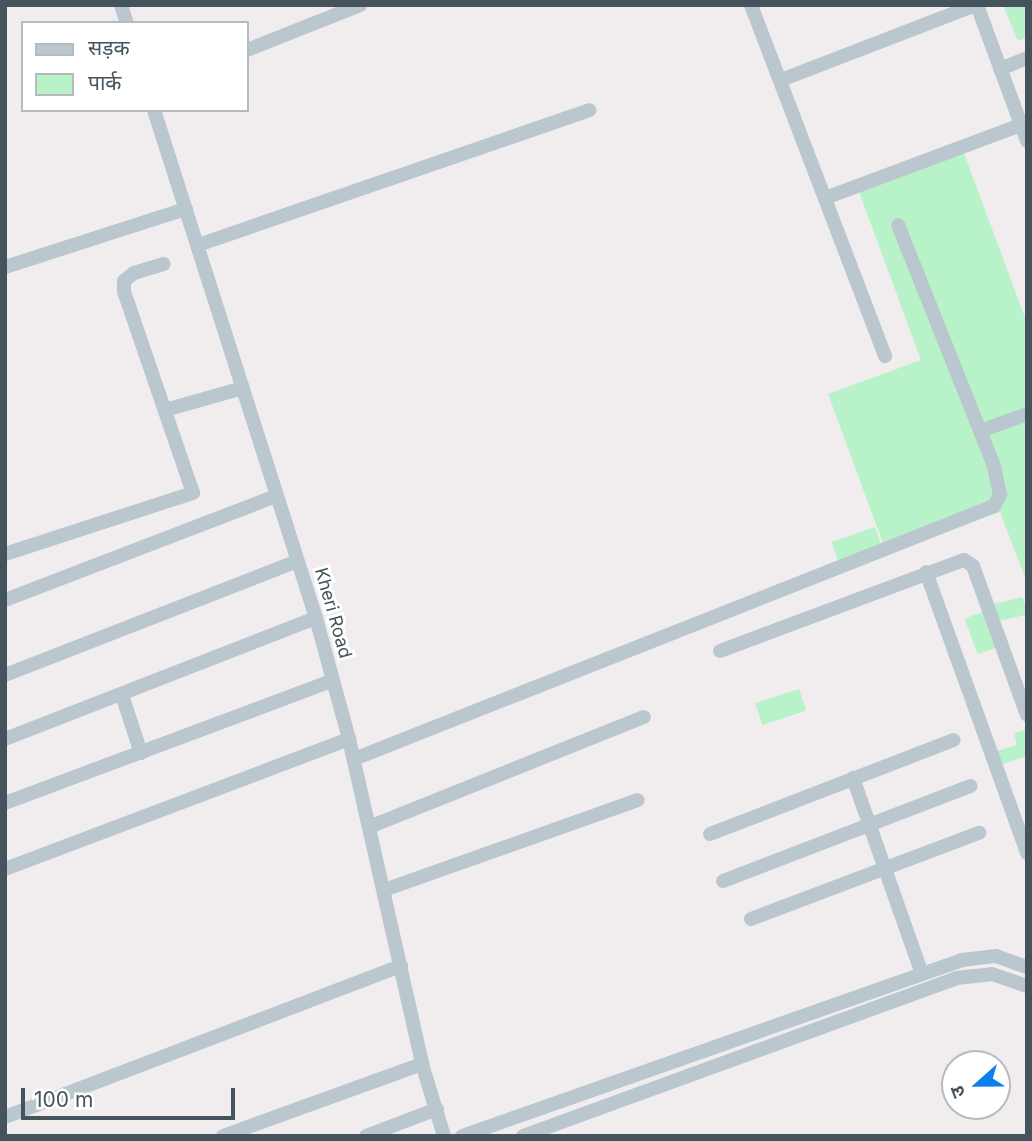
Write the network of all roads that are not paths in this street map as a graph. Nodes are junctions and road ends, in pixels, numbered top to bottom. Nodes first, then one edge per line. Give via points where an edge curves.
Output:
1 (360, 5) edge
2 (751, 5) edge
3 (976, 5) edge
4 (248, 50) edge
5 (1027, 58) edge
6 (1000, 69) junction
7 (782, 80) junction
8 (589, 110) dead end
9 (155, 112) edge
10 (1021, 125) junction
11 (1027, 141) edge
12 (828, 197) junction
13 (186, 208) junction
14 (898, 225) dead end
15 (198, 245) junction
16 (164, 264) dead end
17 (5, 267) edge
18 (885, 356) dead end
19 (243, 388) junction
20 (165, 410) junction
21 (1027, 414) edge
22 (980, 431) junction
23 (276, 496) junction
24 (5, 554) edge
25 (298, 561) junction
26 (926, 572) junction
27 (5, 600) edge
28 (316, 618) junction
29 (720, 651) dead end
30 (5, 674) edge
31 (332, 681) junction
32 (122, 695) junction
33 (1027, 715) edge
34 (644, 717) dead end
35 (349, 739) junction
36 (5, 740) edge
37 (953, 740) dead end
38 (141, 753) junction
39 (354, 759) junction
40 (853, 778) junction
41 (970, 786) dead end
42 (638, 800) dead end
43 (5, 803) edge
44 (870, 825) junction
45 (369, 827) junction
46 (979, 833) dead end
47 (710, 834) dead end
48 (1027, 853) edge
49 (885, 868) junction
50 (5, 869) edge
51 (723, 881) dead end
52 (383, 890) junction
53 (751, 919) dead end
54 (401, 966) junction
55 (1027, 967) edge
56 (922, 974) junction
57 (1027, 986) edge
58 (422, 1064) junction
59 (437, 1109) junction
60 (5, 1116) edge
61 (223, 1136) edge
62 (366, 1136) edge
63 (444, 1136) edge
64 (462, 1136) edge
65 (523, 1136) edge

1 - 4 street
2 - 7 street
3 - 6 street
3 - 7 street
5 - 6 street
6 - 10 street
7 - 12 street
8 - 15 street
9 - 13 street, Kheri Road
10 - 11 street
10 - 12 street
12 - 18 street
13 - 15 street, Kheri Road
13 - 17 street
14 - 22 street
15 - 19 street, Kheri Road
16 - 20 street via 124,281
19 - 20 street
19 - 23 street, Kheri Road
20 - 24 street via 193,493
21 - 22 street
22 - 39 street via 1000,488 994,506
23 - 25 street, Kheri Road
23 - 27 street
25 - 28 street, Kheri Road
25 - 30 street
26 - 29 street
26 - 33 street via 959,560 973,566
26 - 48 street
28 - 31 street, Kheri Road
28 - 32 street
31 - 35 street, Kheri Road
31 - 38 street
32 - 36 street
32 - 38 street
34 - 45 street
35 - 39 street, Kheri Road
35 - 50 street
37 - 40 street
38 - 43 street
39 - 45 street, Kheri Road
40 - 44 street
40 - 47 street
41 - 44 street
42 - 52 street
44 - 49 street
44 - 51 street
45 - 52 street, Kheri Road
46 - 49 street
49 - 53 street
49 - 56 street
52 - 54 street, Kheri Road
54 - 58 street, Kheri Road
54 - 60 street
55 - 56 street via 996,956 979,956
56 - 64 street
57 - 65 street via 992,974 956,978
58 - 59 street, Kheri Road
58 - 61 street
59 - 62 street
59 - 63 street, Kheri Road

